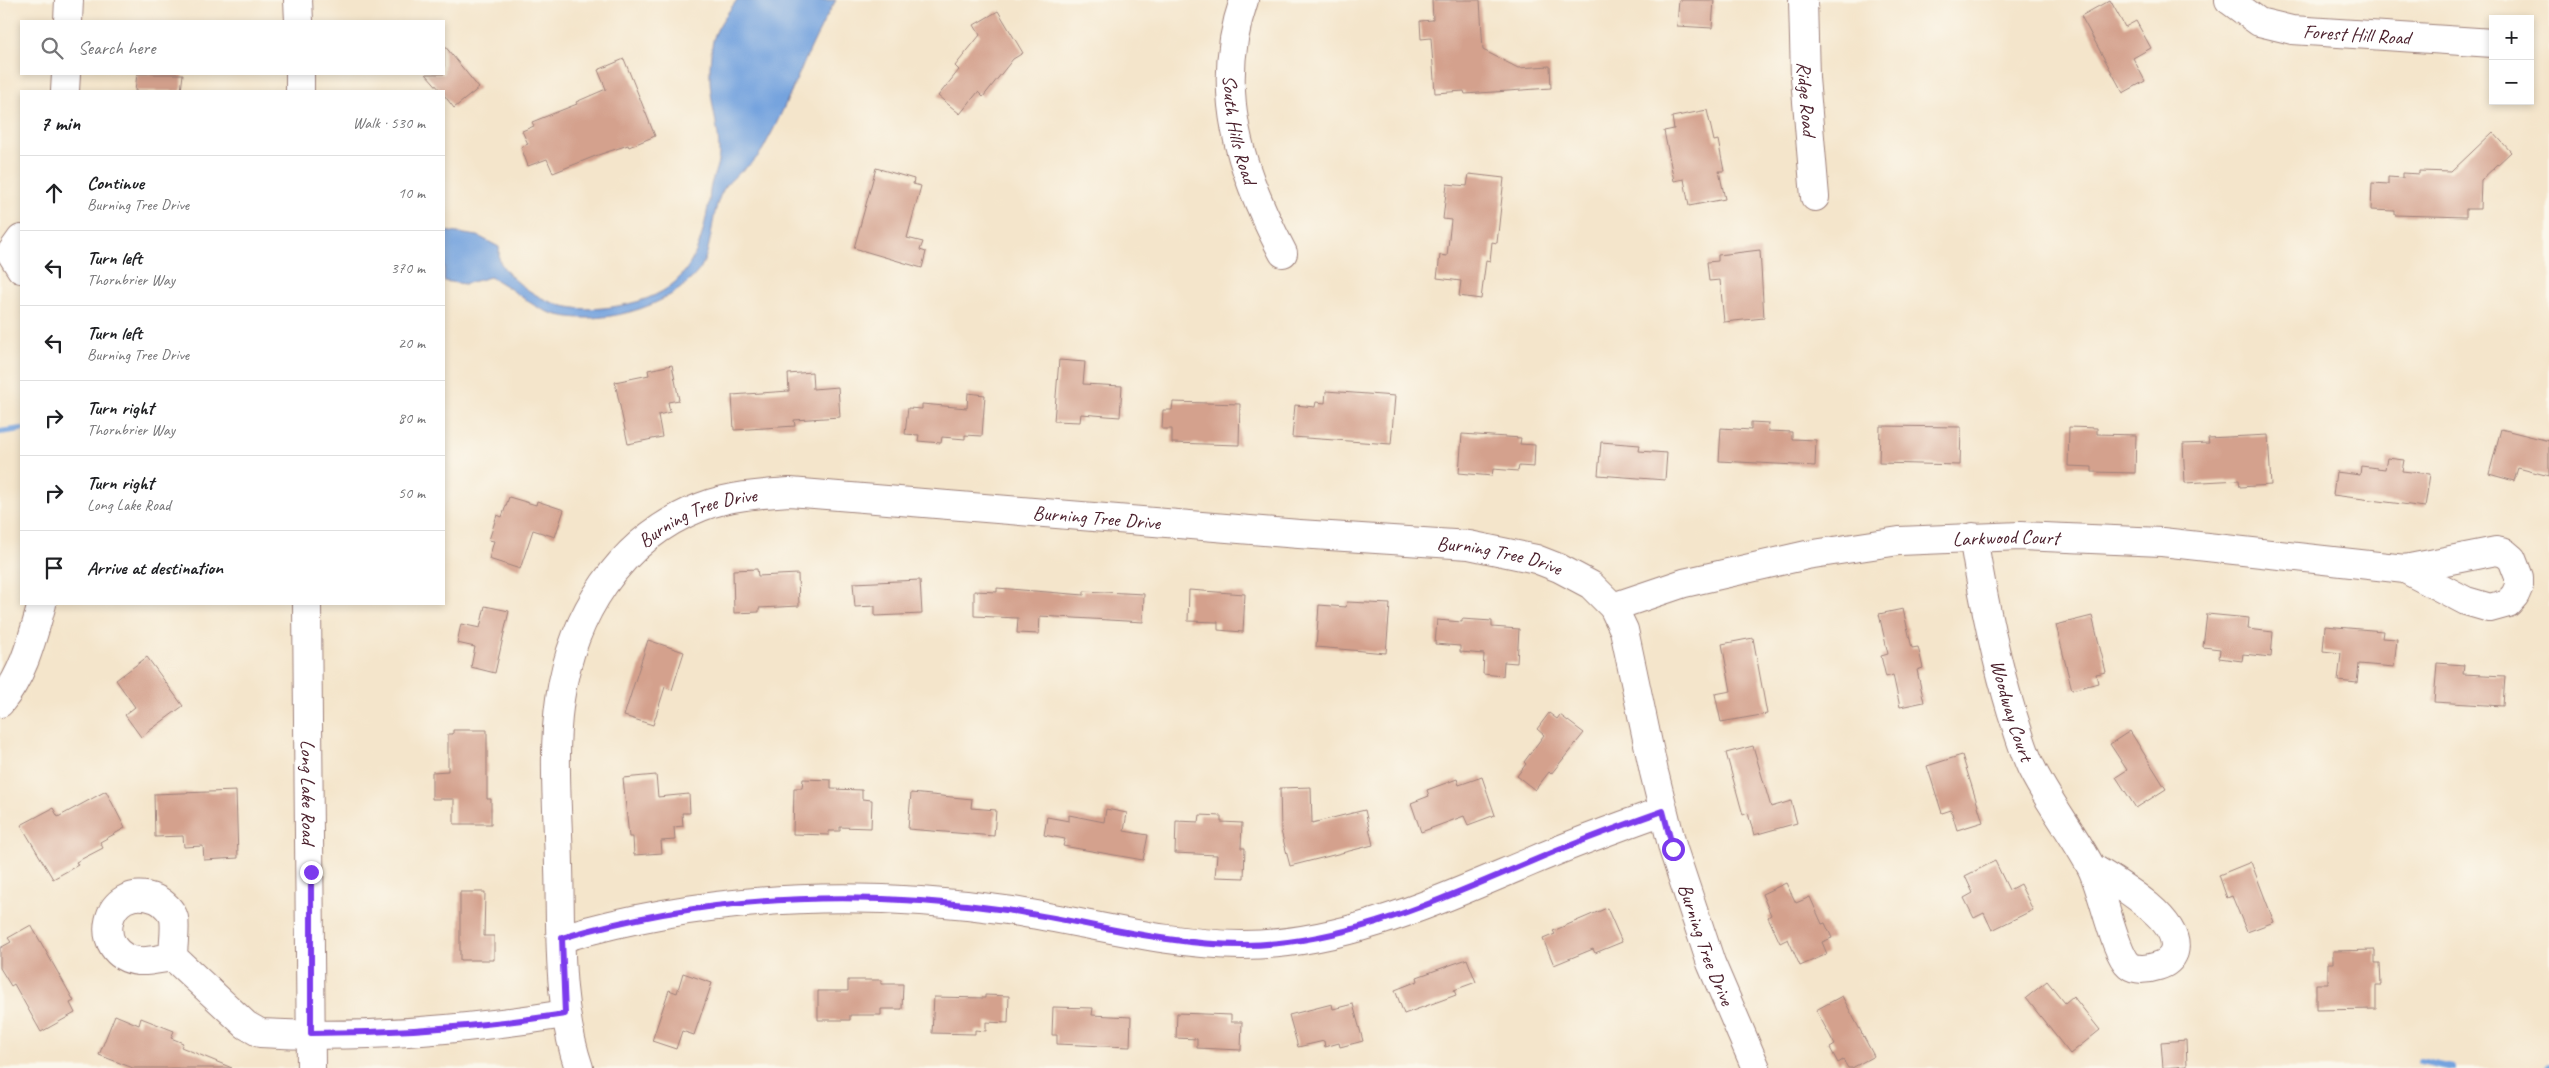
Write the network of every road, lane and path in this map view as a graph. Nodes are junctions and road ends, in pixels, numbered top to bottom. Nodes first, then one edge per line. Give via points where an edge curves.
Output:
1 (69, 0) edge
2 (298, 0) edge
3 (1244, 0) edge
4 (1803, 0) edge
5 (2228, 0) edge
6 (68, 20) edge
7 (299, 20) edge
8 (2489, 43) edge
9 (66, 75) edge
10 (300, 75) edge
11 (65, 90) edge
12 (300, 90) edge
13 (1815, 197) dead end
14 (1282, 253) dead end
15 (1973, 537) junction
16 (2406, 569) dead end
17 (42, 605) edge
18 (308, 605) edge
19 (1612, 607) junction
20 (0, 703) edge
21 (1663, 811) junction
22 (2091, 867) dead end
23 (562, 938) junction
24 (173, 957) dead end
25 (565, 1014) junction
26 (311, 1033) junction
27 (311, 1068) edge
28 (578, 1068) edge
29 (1756, 1068) edge

1 - 6 street
2 - 7 street
3 - 14 street, South Hills Road via 1231,81 1232,118 1251,188
4 - 13 street, Ridge Road via 1805,78
5 - 8 street, Forest Hill Road via 2259,22 2292,30
9 - 11 street
10 - 12 street
15 - 16 street, Larkwood Court via 2053,536 2162,542
15 - 19 street, Larkwood Court via 1899,541 1797,557 1684,582
15 - 22 street, Woodway Court via 2005,690 2030,765
17 - 20 street via 30,650 13,687
18 - 26 street, Long Lake Road
19 - 21 street, Burning Tree Drive via 1624,630
19 - 23 street, Burning Tree Drive via 1592,585 1559,568 1506,551 1469,545 813,493 769,493 724,500 699,508 665,527 618,564 590,604 574,642 564,678 557,729
21 - 23 street via 1383,920 1274,944 1205,943 1160,938 1008,910 911,899 847,897 782,898 651,914
21 - 29 street, Burning Tree Drive via 1711,962
23 - 25 street, Burning Tree Drive
24 - 26 street via 246,1025 260,1033
25 - 26 street via 442,1028
25 - 28 street, Burning Tree Drive
26 - 27 street, Long Lake Road

